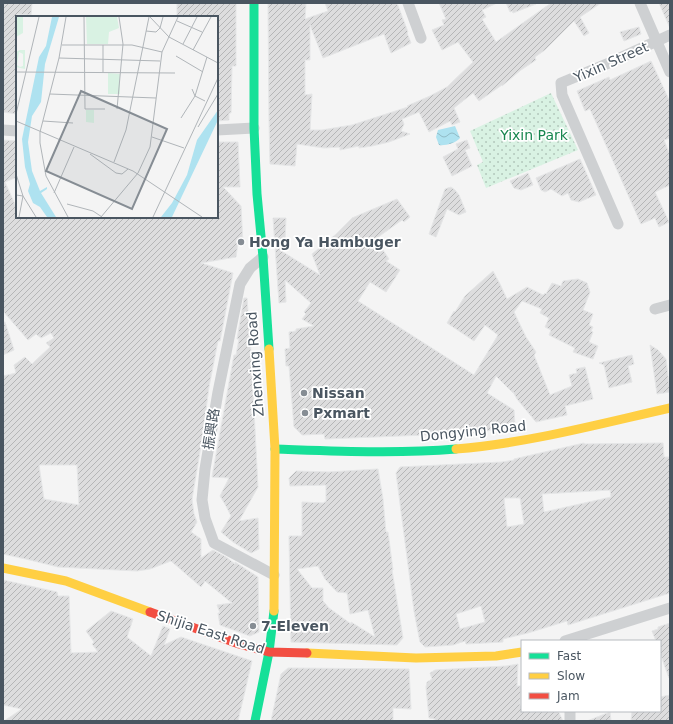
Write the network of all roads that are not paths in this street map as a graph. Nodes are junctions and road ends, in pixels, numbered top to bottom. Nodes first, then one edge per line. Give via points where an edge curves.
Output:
1 (254, 3) edge
2 (408, 3) edge
3 (640, 3) edge
4 (670, 35) edge
5 (421, 38) dead end
6 (656, 42) junction
7 (670, 72) edge
8 (254, 128) junction
9 (3, 130) edge
10 (218, 130) edge
11 (16, 131) edge
12 (618, 224) dead end
13 (263, 257) junction
14 (670, 306) edge
15 (654, 309) dead end
16 (670, 408) edge
17 (275, 449) junction
18 (3, 568) edge
19 (274, 575) junction
20 (670, 608) edge
21 (569, 640) edge
22 (269, 652) junction
23 (521, 652) edge
24 (255, 721) edge

1 - 8 street, Zhenxing Road
2 - 5 street
3 - 6 street
4 - 6 street, Yixin Street
6 - 7 street
6 - 12 street, Yixin Street via 561,84 562,95
8 - 10 street
8 - 13 street, Zhenxing Road
9 - 11 street
13 - 17 street, Zhenxing Road
13 - 19 street, 振興路 via 250,268 240,284 218,392 202,500 214,543
14 - 15 street
16 - 17 street, Dongying Road via 535,439 468,448 389,452
17 - 19 street, Zhenxing Road
18 - 22 street, Shijia East Road via 66,581 238,644
19 - 22 street, Zhenxing Road via 274,611
20 - 21 street
22 - 23 street, Shijia East Road via 416,658 496,656
22 - 24 street, Zhenxing Road

